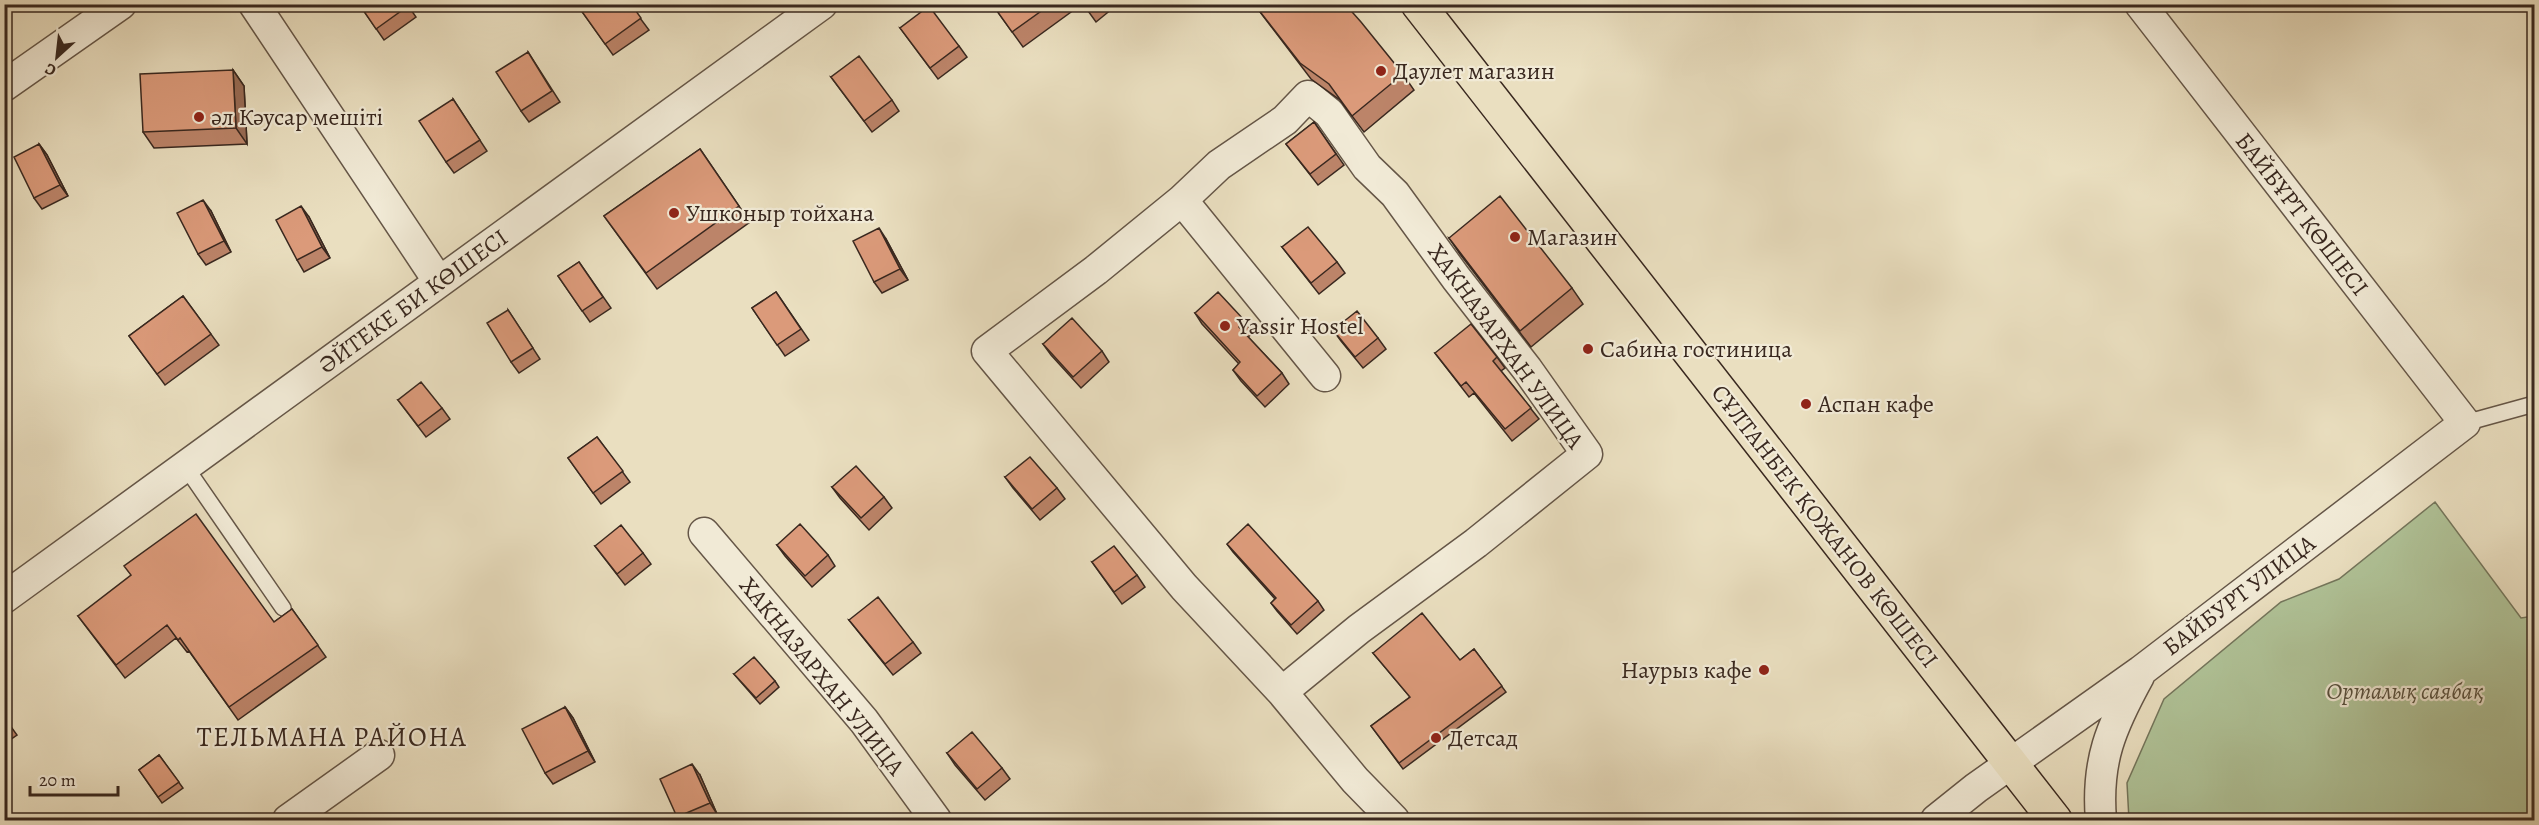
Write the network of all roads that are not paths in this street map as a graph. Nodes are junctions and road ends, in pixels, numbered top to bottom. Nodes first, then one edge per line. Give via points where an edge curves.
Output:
1 (121, 4) edge
2 (255, 4) edge
3 (822, 4) edge
4 (1418, 4) edge
5 (2140, 4) edge
6 (4, 86) edge
7 (1182, 200) junction
8 (439, 282) junction
9 (1325, 376) dead end
10 (2535, 405) edge
11 (2465, 423) junction
12 (185, 466) junction
13 (704, 533) dead end
14 (4, 598) edge
15 (283, 608) dead end
16 (2141, 671) junction
17 (1282, 692) junction
18 (379, 755) dead end
19 (2010, 764) junction
20 (288, 820) edge
21 (936, 820) edge
22 (1394, 820) edge
23 (1936, 820) edge
24 (2055, 820) edge
25 (2101, 820) edge

1 - 6 street
2 - 8 street
3 - 8 street, ӘЙТЕКЕ БИ КӨШЕСІ
4 - 19 main road, СҰЛТАНБЕК ҚОЖАНОВ КӨШЕСІ
5 - 11 street, БАЙБҰРТ КӨШЕСІ
7 - 9 street
7 - 17 street, ХАКНАЗАРХАН УЛИЦА via 987,351 1184,587
7 - 17 street, ХАКНАЗАРХАН УЛИЦА via 1219,165 1285,120 1308,96 1329,113 1367,167 1395,194 1587,454
8 - 12 street, ӘЙТЕКЕ БИ КӨШЕСІ
10 - 11 lane
11 - 16 street, БАЙБУРТ УЛИЦА
12 - 14 street, ӘЙТЕКЕ БИ КӨШЕСІ
12 - 15 lane
13 - 21 street, ХАКНАЗАРХАН УЛИЦА via 864,721
16 - 19 street, БАЙБУРТ УЛИЦА
16 - 25 street via 2104,752 2098,791
17 - 22 street, ХАКНАЗАРХАН УЛИЦА via 1355,780
18 - 20 street
19 - 23 street, БАЙБУРТ УЛИЦА
19 - 24 main road, СҰЛТАНБЕК ҚОЖАНОВ КӨШЕСІ

